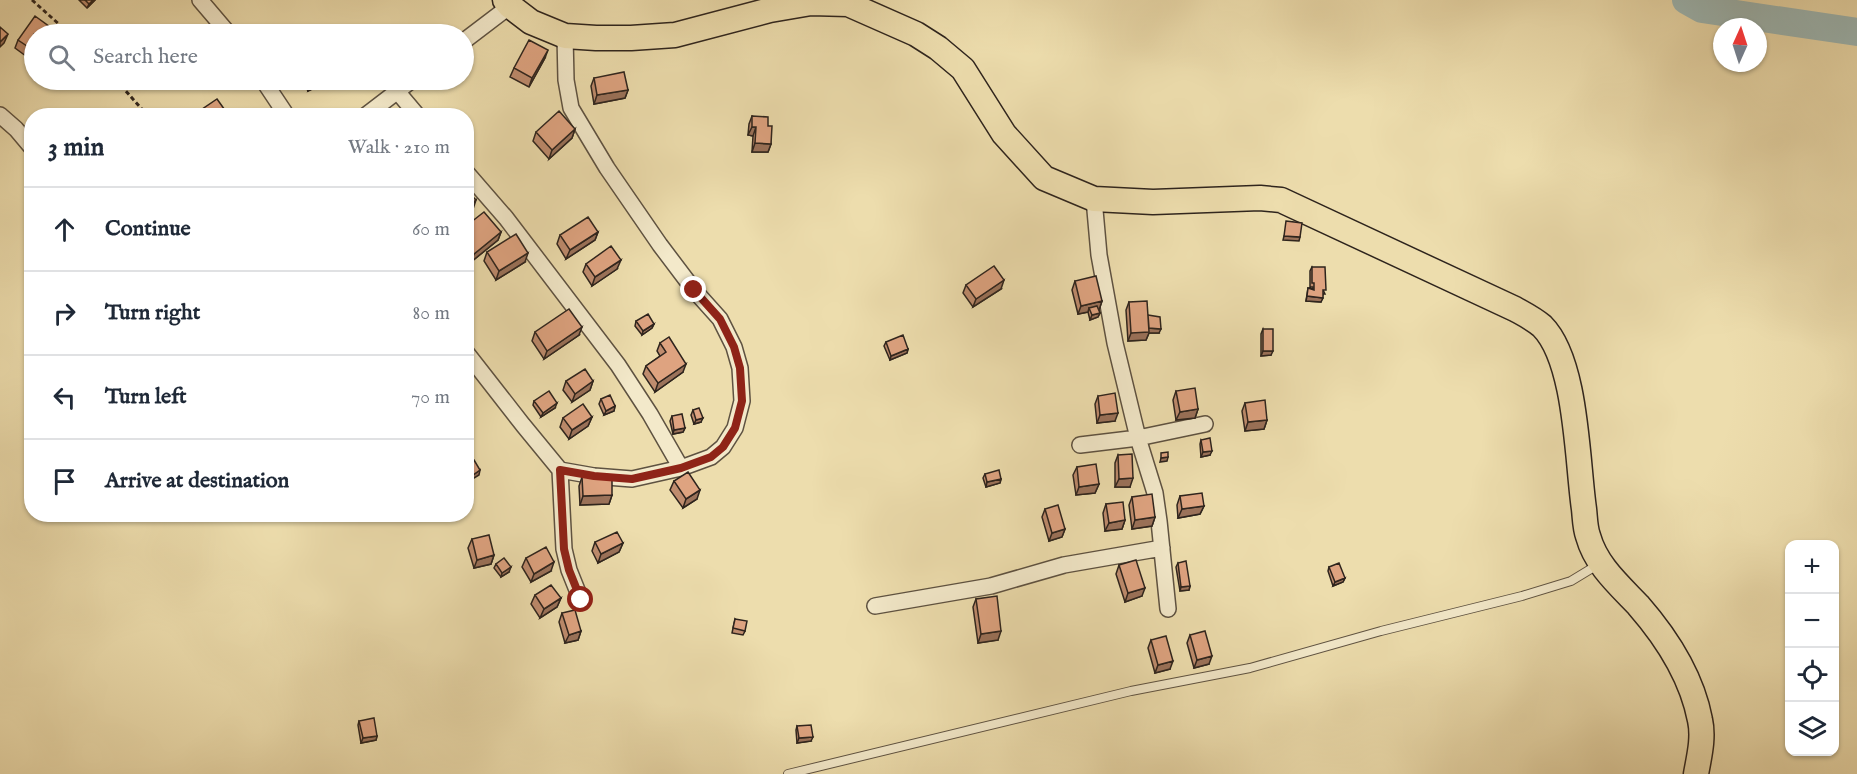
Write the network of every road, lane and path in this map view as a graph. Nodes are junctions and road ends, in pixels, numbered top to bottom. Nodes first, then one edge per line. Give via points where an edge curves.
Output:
1 (32, 0) edge
2 (200, 0) edge
3 (508, 3) edge
4 (59, 24) edge
5 (221, 24) edge
6 (474, 32) edge
7 (565, 36) junction
8 (125, 90) edge
9 (270, 90) edge
10 (396, 90) joint
11 (140, 108) edge
12 (282, 108) edge
13 (374, 108) edge
14 (411, 108) edge
15 (0, 115) edge
16 (24, 138) edge
17 (474, 181) edge
18 (1094, 199) junction
19 (474, 362) edge
20 (1205, 424) dead end
21 (1138, 438) junction
22 (1080, 445) dead end
23 (681, 468) junction
24 (560, 470) junction
25 (1162, 548) junction
26 (1600, 563) junction
27 (581, 600) dead end
28 (875, 606) dead end
29 (1168, 609) dead end
30 (788, 774) edge
31 (1696, 774) edge

1 - 4 path
2 - 5 street
3 - 6 street
3 - 7 highway via 531,22
7 - 18 highway via 675,35 770,10 811,3 848,4 938,48 963,69 1004,134 1044,178
7 - 23 street via 571,108 660,244 720,319 740,368 742,401 735,428 711,457
8 - 11 path
9 - 12 street
10 - 13 street
10 - 14 street
15 - 16 street
17 - 23 street via 618,364
18 - 21 street via 1108,310
18 - 26 highway via 1281,200 1515,309 1541,326 1562,359 1575,420 1588,536
19 - 24 street
20 - 21 street
21 - 22 street
21 - 25 street via 1155,493
23 - 24 street via 632,479
24 - 27 street via 564,549
25 - 28 street via 1064,565 991,586
25 - 29 street
26 - 30 lane via 1571,581 1522,596 1381,630 1250,668 1131,690
26 - 31 highway via 1653,624 1681,667 1701,722

